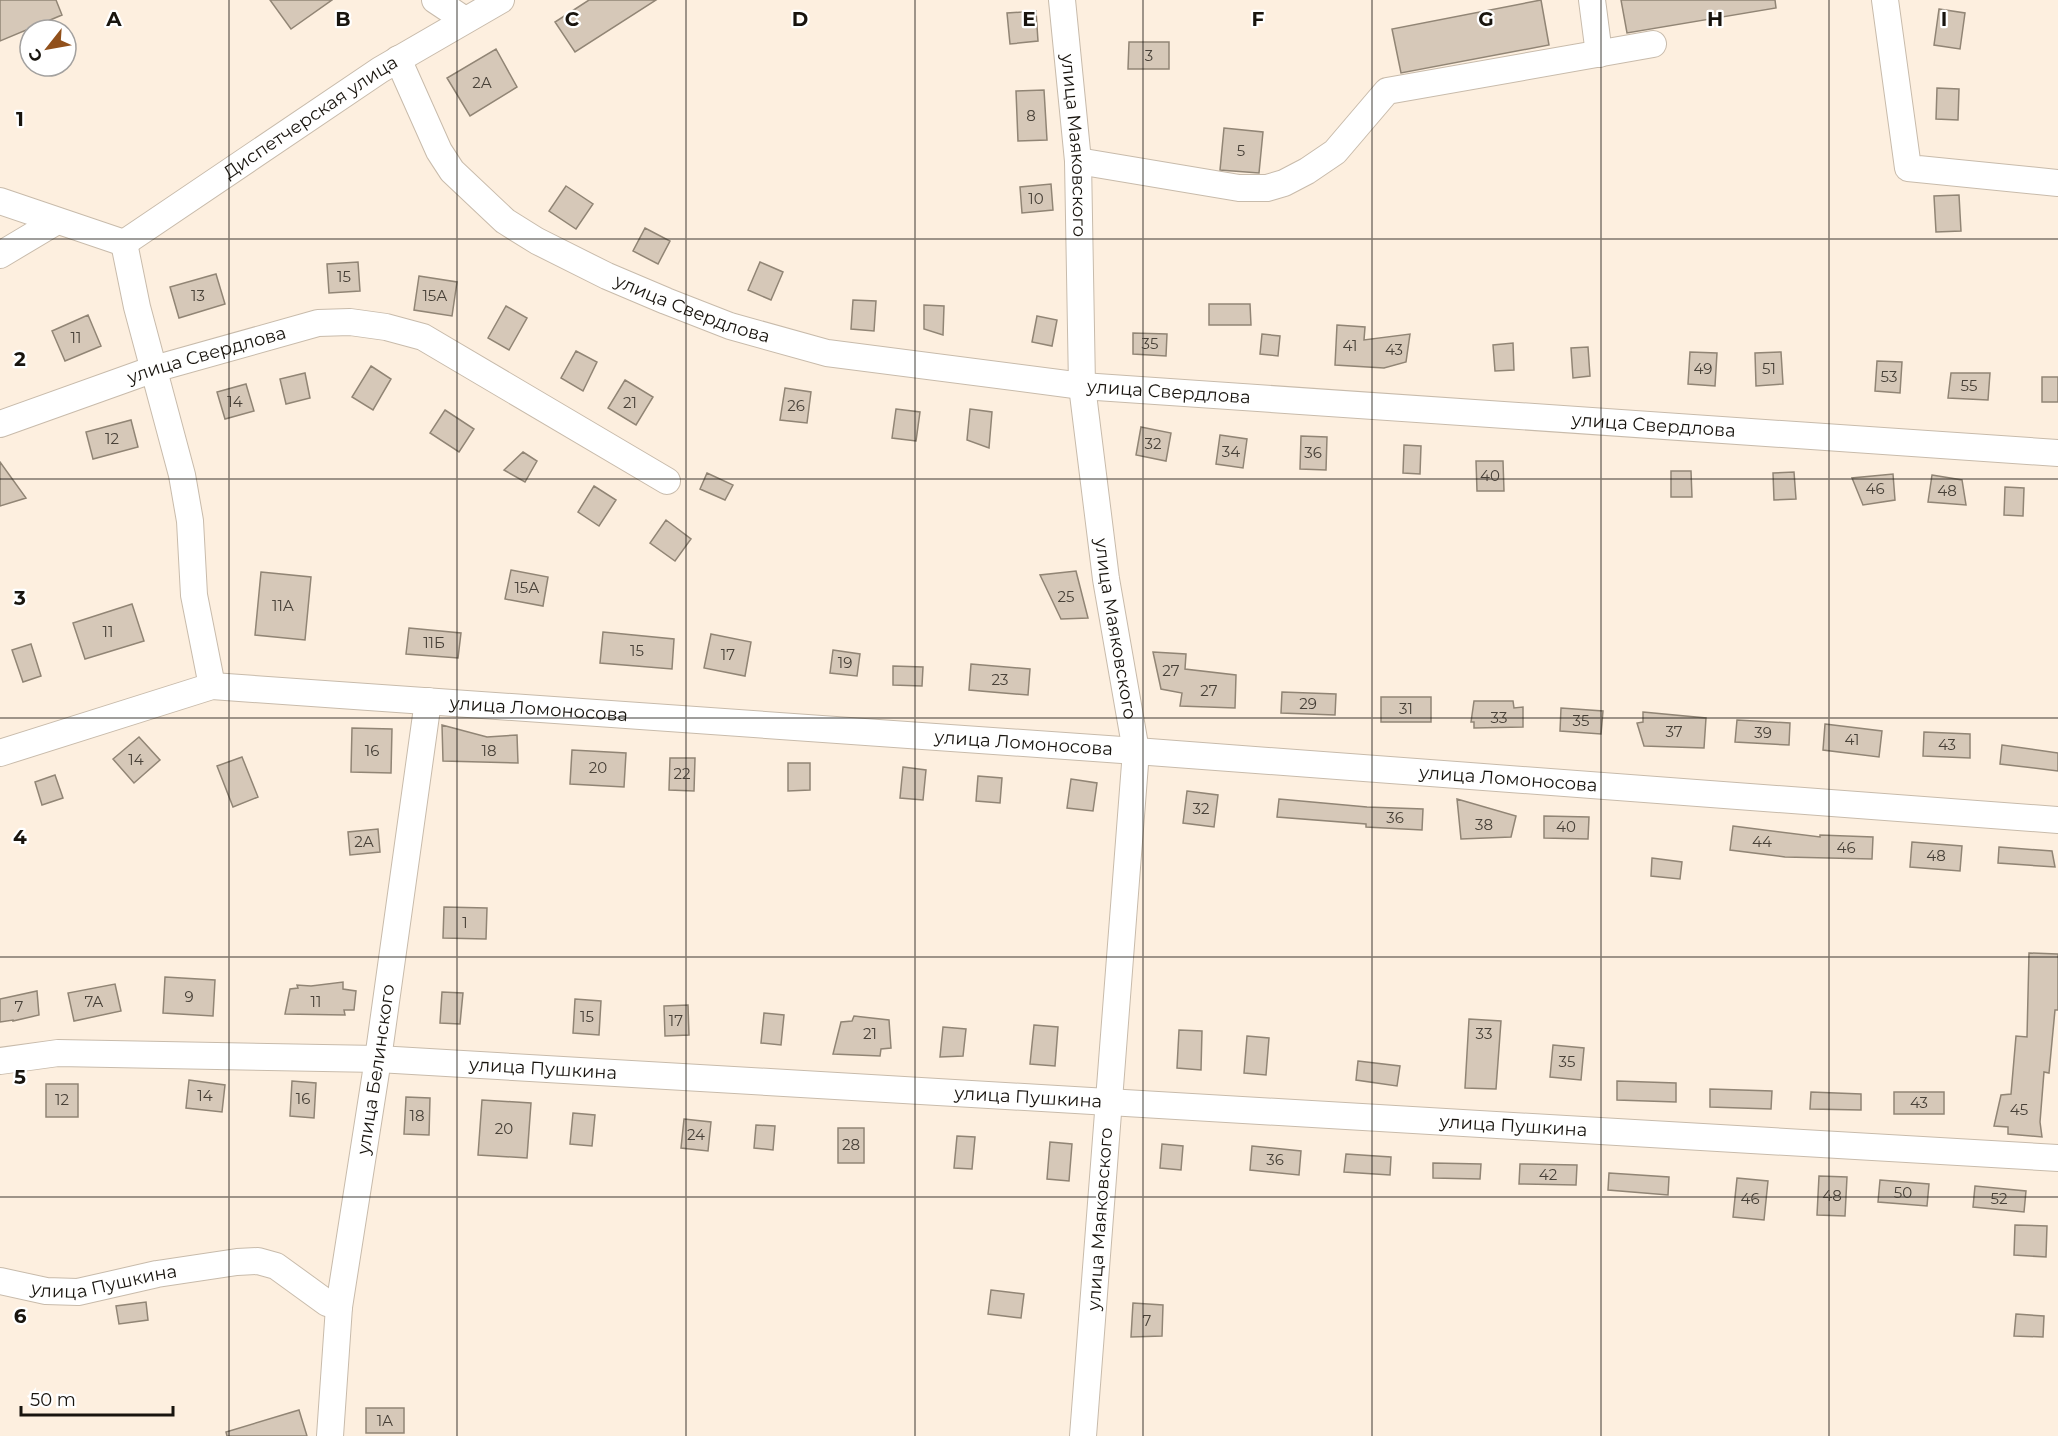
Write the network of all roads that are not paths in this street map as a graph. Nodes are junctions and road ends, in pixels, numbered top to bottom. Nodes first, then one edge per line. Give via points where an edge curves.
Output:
1 (435, 0) edge
2 (501, 0) edge
3 (1062, 0) edge
4 (1592, 0) edge
5 (1885, 0) edge
6 (465, 20) junction
7 (1653, 44) dead end
8 (1599, 54) junction
9 (398, 59) junction
10 (1078, 161) junction
11 (2058, 183) edge
12 (0, 201) edge
13 (57, 221) junction
14 (124, 243) junction
15 (0, 255) edge
16 (154, 369) junction
17 (1082, 386) junction
18 (0, 424) edge
19 (2058, 453) edge
20 (667, 481) dead end
21 (212, 686) junction
22 (428, 701) junction
23 (1137, 751) junction
24 (0, 753) edge
25 (2058, 820) edge
26 (378, 1059) junction
27 (0, 1061) edge
28 (1109, 1101) junction
29 (2058, 1158) edge
30 (0, 1281) edge
31 (339, 1307) junction
32 (330, 1436) edge
33 (1083, 1436) edge

1 - 6 street
2 - 6 street, Диспетчерская улица
3 - 10 street, улица Маяковского
4 - 8 street
5 - 11 street via 1908,168
6 - 9 street, Диспетчерская улица
7 - 8 street
8 - 10 street via 1387,91 1335,152 1284,183 1267,188 1239,188
9 - 14 street, Диспетчерская улица
9 - 17 street, улица Свердлова via 439,151 452,171 505,221 607,276 730,326 827,353
10 - 17 street, улица Маяковского
12 - 13 street
13 - 14 street
13 - 15 street
14 - 16 street
16 - 18 street, улица Свердлова
16 - 20 street, улица Свердлова via 318,323 386,327 423,337
16 - 21 street via 182,475 190,521 194,595
17 - 19 street, улица Свердлова
17 - 23 street, улица Маяковского via 1106,579
21 - 22 street, улица Ломоносова
21 - 24 street, улица Ломоносова
22 - 23 street, улица Ломоносова
22 - 26 street, улица Белинского
23 - 25 street, улица Ломоносова
23 - 28 street, улица Маяковского
26 - 27 street, улица Пушкина via 58,1053
26 - 28 street, улица Пушкина
26 - 31 street, улица Белинского
28 - 29 street, улица Пушкина
28 - 33 street, улица Маяковского
30 - 31 street, улица Пушкина via 46,1291 78,1292 157,1274 258,1261 276,1266
31 - 32 street, улица Белинского

